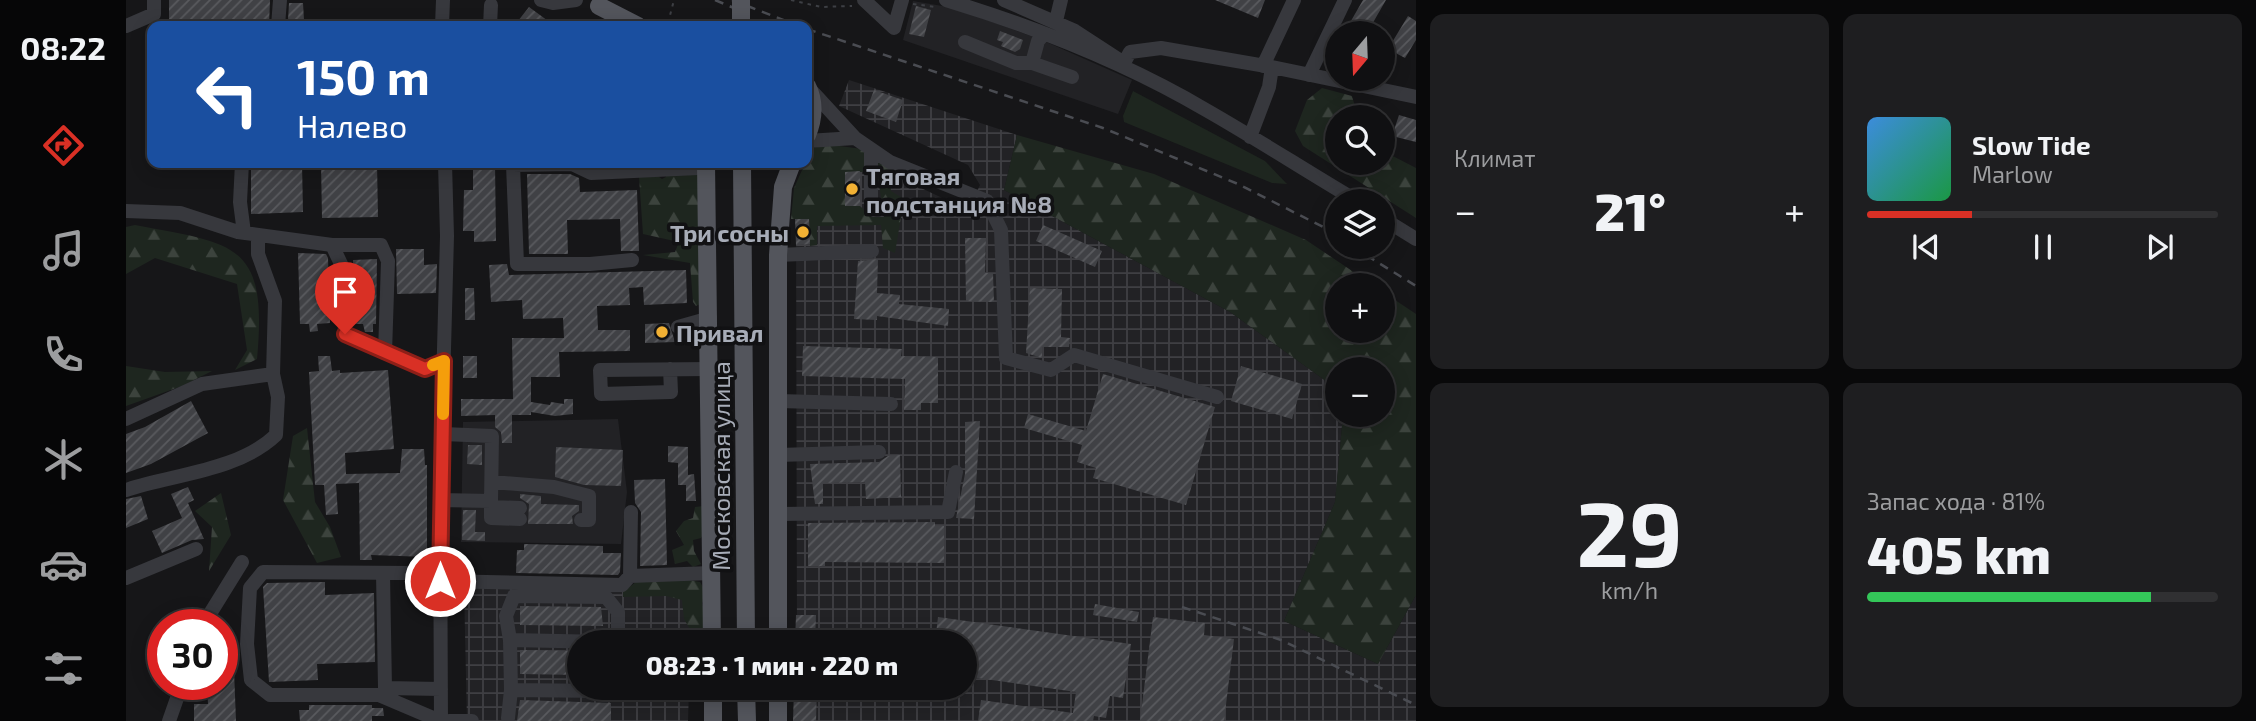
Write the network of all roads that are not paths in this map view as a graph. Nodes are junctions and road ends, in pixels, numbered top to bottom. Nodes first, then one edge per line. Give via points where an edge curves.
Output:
1 (154, 0) edge
2 (280, 0) edge
3 (443, 0) edge
4 (541, 0) edge
5 (576, 0) edge
6 (741, 0) edge
7 (1004, 0) edge
8 (1061, 0) edge
9 (1294, 0) edge
10 (1345, 0) edge
11 (902, 2) edge
12 (595, 3) edge
13 (866, 3) edge
14 (945, 4) edge
15 (491, 5) dead end
16 (278, 21) edge
17 (442, 21) edge
18 (490, 21) edge
19 (611, 21) edge
20 (629, 21) edge
21 (741, 21) edge
22 (1056, 21) junction
23 (126, 26) edge
24 (1044, 34) junction
25 (965, 42) dead end
26 (1032, 63) junction
27 (1124, 63) junction
28 (1267, 66) junction
29 (1138, 75) junction
30 (1309, 75) junction
31 (1072, 77) dead end
32 (812, 91) edge
33 (1416, 97) edge
34 (1250, 137) junction
35 (855, 138) junction
36 (812, 141) edge
37 (871, 149) junction
38 (242, 168) edge
39 (445, 168) edge
40 (513, 168) edge
41 (580, 168) edge
42 (660, 168) edge
43 (701, 168) edge
44 (742, 168) edge
45 (790, 168) edge
46 (1347, 189) edge
47 (871, 203) dead end
48 (126, 211) edge
49 (1395, 226) edge
50 (251, 234) junction
51 (1416, 239) edge
52 (332, 245) junction
53 (872, 251) dead end
54 (778, 255) junction
55 (632, 260) dead end
56 (710, 318) junction
57 (678, 327) dead end
58 (385, 353) junction
59 (444, 361) junction
60 (670, 369) junction
61 (710, 369) junction
62 (274, 374) junction
63 (1217, 397) dead end
64 (778, 401) junction
65 (891, 404) dead end
66 (126, 419) edge
67 (443, 434) junction
68 (879, 452) dead end
69 (778, 455) junction
70 (956, 472) dead end
71 (492, 482) junction
72 (126, 490) edge
73 (440, 500) junction
74 (491, 504) junction
75 (631, 512) dead end
76 (520, 513) dead end
77 (584, 513) dead end
78 (778, 514) junction
79 (196, 549) dead end
80 (242, 562) dead end
81 (711, 573) junction
82 (383, 574) junction
83 (630, 576) junction
84 (126, 578) edge
85 (440, 583) junction
86 (212, 609) edge
87 (618, 630) edge
88 (712, 630) edge
89 (746, 630) edge
90 (778, 630) edge
91 (510, 640) junction
92 (567, 641) edge
93 (441, 689) junction
94 (511, 690) junction
95 (567, 691) edge
96 (176, 700) edge
97 (713, 700) edge
98 (746, 700) edge
99 (778, 700) edge
100 (508, 718) dead end
101 (169, 721) edge
102 (440, 721) edge
103 (449, 721) edge
104 (472, 721) edge
105 (713, 721) edge
106 (747, 721) edge
107 (778, 721) edge

1 - 23 street via 154,14
2 - 16 street
3 - 17 street
4 - 5 street
6 - 21 main road, bridge
7 - 22 street
8 - 22 street
9 - 28 street
10 - 30 street
11 - 13 street via 894,28
12 - 19 main road
12 - 20 main road
14 - 24 street
15 - 18 street
22 - 27 street
24 - 26 street
24 - 29 street
25 - 26 street via 1016,63
26 - 31 street
27 - 28 street via 1130,52 1161,48
27 - 29 street
28 - 30 street
28 - 34 street via 1269,87
29 - 34 street
30 - 33 street
32 - 35 street
34 - 46 street
35 - 36 street
35 - 37 street
37 - 47 street
37 - 63 street via 890,163 987,201 1001,230 1006,358 1051,370 1073,355
38 - 50 street via 240,202
39 - 59 street
40 - 55 street via 517,264
41 - 42 street via 591,173
43 - 56 main road
44 - 89 main road, Московская улица
45 - 54 main road via 783,187
48 - 50 street via 180,213
49 - 51 street
50 - 52 street
50 - 62 street via 275,301
52 - 58 street via 342,266 345,334
52 - 58 street via 381,245 388,261
53 - 54 street
54 - 64 main road
56 - 57 street
56 - 61 main road
58 - 59 street via 425,369
59 - 67 street
60 - 60 street via 600,370 601,394 671,392
60 - 61 street
61 - 81 main road
62 - 66 street via 202,384
62 - 72 street via 276,435 266,444 224,464
64 - 65 street
64 - 69 main road
67 - 71 street via 492,436
67 - 73 street
68 - 69 street
69 - 78 main road
70 - 78 street via 948,512
71 - 74 street
71 - 77 street via 554,487 589,496
73 - 74 street
73 - 85 street
74 - 76 street
75 - 83 street
78 - 90 main road
79 - 84 street
80 - 86 street
81 - 83 street
81 - 88 main road
82 - 85 street via 415,573
82 - 93 street via 385,688
82 - 102 street via 263,572 250,588 247,644 251,680 270,695 379,695
83 - 85 street via 622,585
85 - 93 street
87 - 91 street via 618,612 606,597 514,596 506,616
91 - 92 street
91 - 94 street
93 - 102 street
94 - 95 street
94 - 100 street
96 - 101 street
97 - 105 main road
98 - 106 main road
99 - 107 main road
103 - 104 street

